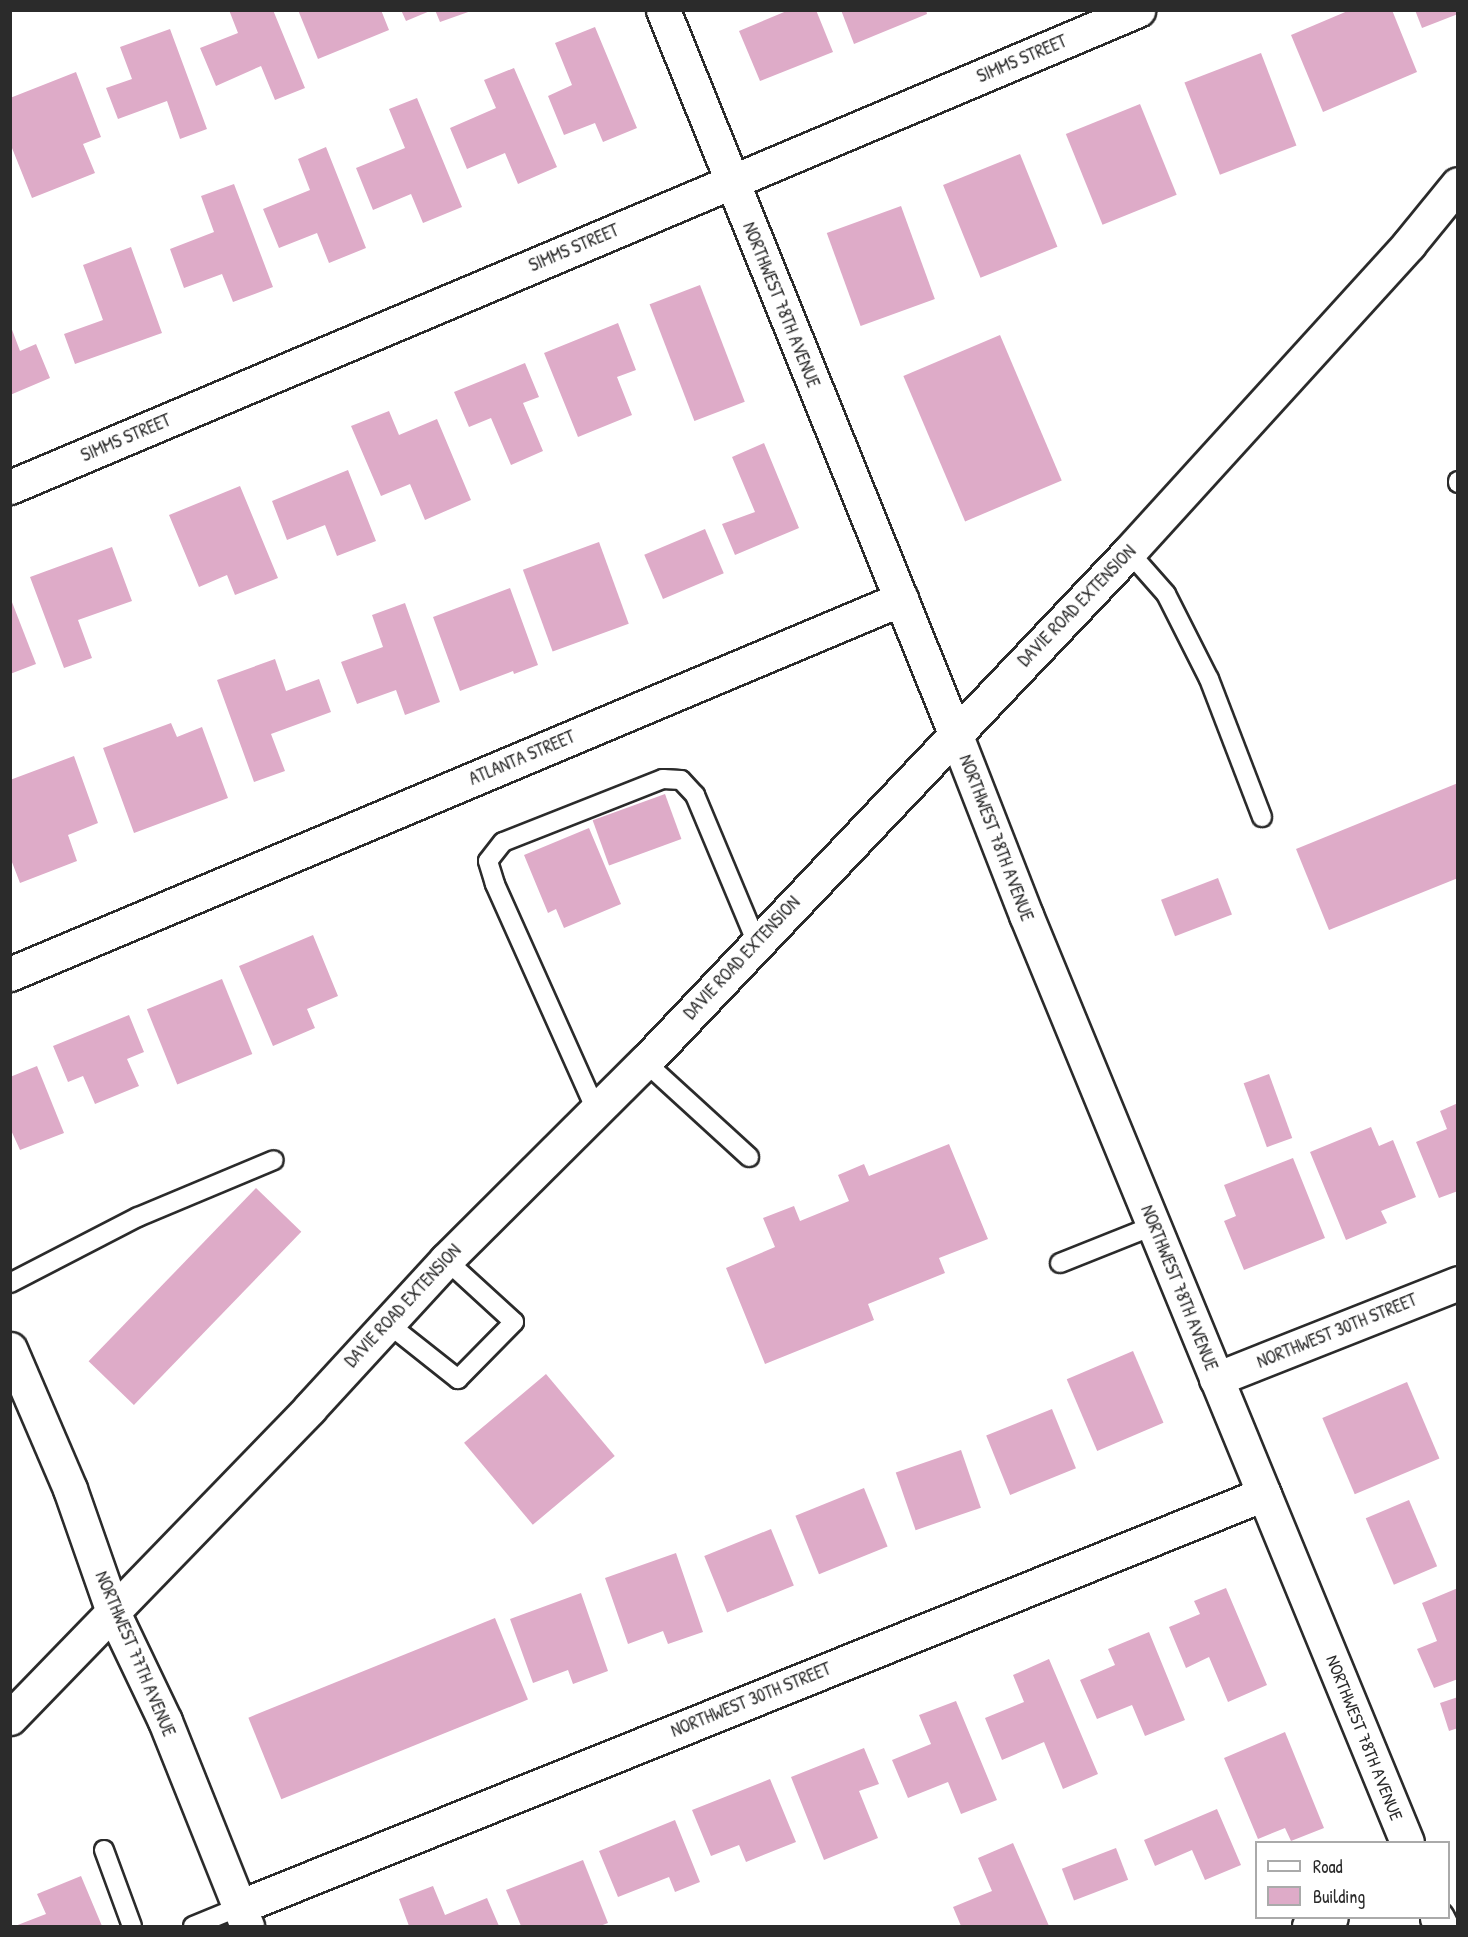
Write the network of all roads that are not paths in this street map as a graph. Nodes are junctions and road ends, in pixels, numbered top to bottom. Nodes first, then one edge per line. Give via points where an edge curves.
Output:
1 (663, 10) edge
2 (1138, 10) edge
3 (731, 181) junction
4 (1458, 184) edge
5 (10, 487) edge
6 (1129, 552) junction
7 (901, 599) junction
8 (955, 733) junction
9 (1262, 817) dead end
10 (757, 943) junction
11 (10, 974) edge
12 (645, 1062) junction
13 (596, 1110) junction
14 (749, 1157) dead end
15 (273, 1160) dead end
16 (1154, 1226) junction
17 (446, 1260) junction
18 (1060, 1263) dead end
19 (10, 1283) edge
20 (1458, 1283) edge
21 (386, 1322) junction
22 (10, 1349) edge
23 (1216, 1379) junction
24 (1264, 1494) junction
25 (113, 1612) junction
26 (10, 1718) edge
27 (1407, 1841) edge
28 (104, 1850) dead end
29 (243, 1917) edge
30 (1326, 1919) edge
31 (132, 1926) edge
32 (193, 1926) edge
33 (1309, 1926) edge

1 - 3 street, NORTHWEST 78TH AVENUE
2 - 3 street, SIMMS STREET
3 - 5 street, SIMMS STREET
3 - 7 street, NORTHWEST 78TH AVENUE
4 - 6 street, DAVIE ROAD EXTENSION
6 - 8 street, DAVIE ROAD EXTENSION
6 - 9 lane via 1166,594 1209,679
7 - 8 street
7 - 11 street, ATLANTA STREET
8 - 10 street, DAVIE ROAD EXTENSION
8 - 16 street, NORTHWEST 78TH AVENUE
10 - 12 street, DAVIE ROAD EXTENSION
10 - 13 lane via 695,795 681,780 663,779 503,843 488,861 495,884
12 - 13 street, DAVIE ROAD EXTENSION
12 - 14 lane
13 - 17 street, DAVIE ROAD EXTENSION
15 - 19 lane via 138,1217
16 - 18 lane
16 - 23 street, NORTHWEST 78TH AVENUE
17 - 21 street, DAVIE ROAD EXTENSION
17 - 21 lane via 514,1322 458,1378
20 - 23 street, NORTHWEST 30TH STREET
21 - 25 street, DAVIE ROAD EXTENSION via 310,1408
22 - 25 street, NORTHWEST 77TH AVENUE via 70,1489
23 - 24 street, NORTHWEST 78TH AVENUE
24 - 27 street, NORTHWEST 78TH AVENUE
24 - 29 street, NORTHWEST 30TH STREET
25 - 26 street, DAVIE ROAD EXTENSION
25 - 29 street, NORTHWEST 77TH AVENUE via 165,1721
28 - 31 lane
29 - 32 lane
30 - 33 street

